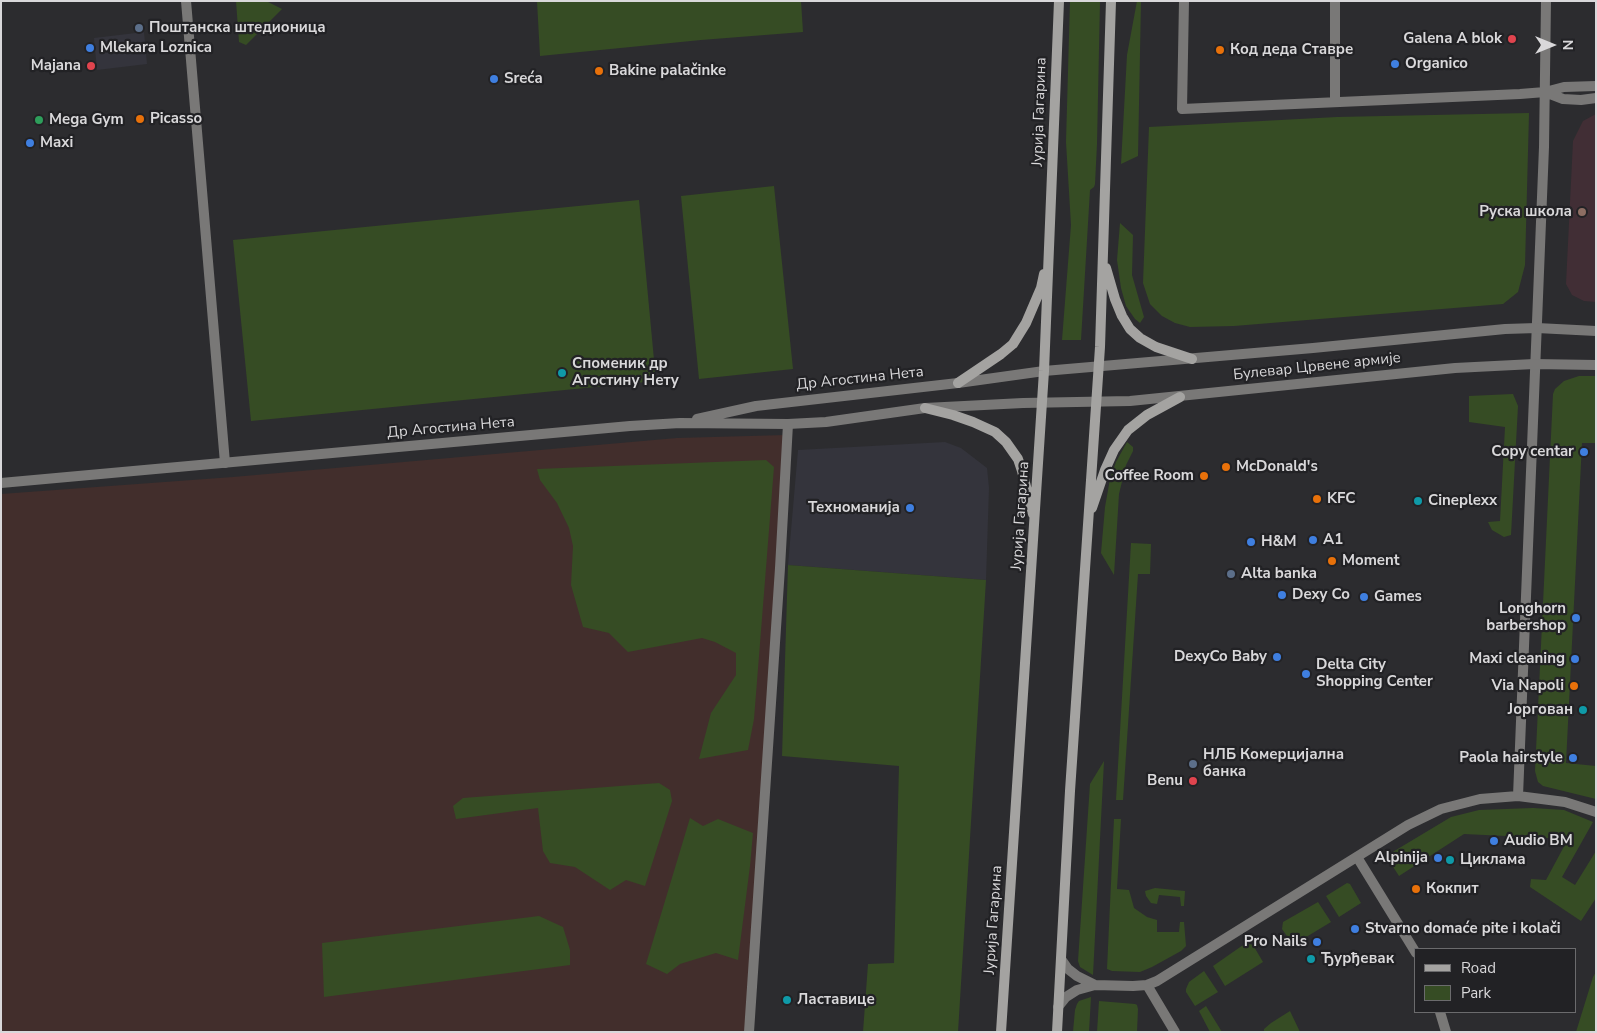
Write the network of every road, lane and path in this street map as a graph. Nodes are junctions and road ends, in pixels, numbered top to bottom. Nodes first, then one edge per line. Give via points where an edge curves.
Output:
1 (186, 1) edge
2 (1058, 1) edge
3 (1111, 1) edge
4 (1184, 1) edge
5 (1335, 1) edge
6 (1546, 1) edge
7 (1596, 86) edge
8 (1545, 92) junction
9 (1596, 98) edge
10 (1335, 102) junction
11 (1104, 253) junction
12 (1050, 254) junction
13 (1537, 328) junction
14 (1596, 331) edge
15 (1192, 359) junction
16 (1534, 364) junction
17 (1596, 364) edge
18 (1098, 366) junction
19 (1044, 371) junction
20 (958, 383) junction
21 (1180, 397) junction
22 (1042, 403) junction
23 (1095, 403) junction
24 (925, 408) junction
25 (680, 423) junction
26 (788, 424) junction
27 (225, 463) junction
28 (1, 483) edge
29 (1036, 523) junction
30 (1087, 523) junction
31 (1518, 796) junction
32 (1596, 812) edge
33 (1357, 857) junction
34 (1414, 950) edge
35 (1061, 959) junction
36 (1094, 985) junction
37 (1147, 985) junction
38 (1058, 1007) junction
39 (1440, 1013) edge
40 (749, 1032) edge
41 (1001, 1032) edge
42 (1057, 1032) edge
43 (1175, 1032) edge
44 (1446, 1032) edge

1 - 27 street
2 - 12 main road, Јурија Гагарина
3 - 11 main road
4 - 10 street via 1182,109
5 - 10 street
6 - 8 street
7 - 8 street via 1564,87
8 - 9 street via 1563,99
8 - 10 street
8 - 13 street
11 - 15 main road via 1115,299 1130,329 1156,347
11 - 18 main road
12 - 19 main road, Јурија Гагарина
12 - 20 main road via 1041,288 1018,338 1001,354
13 - 14 street, Булевар Црвене армије
13 - 15 street, Булевар Црвене армије
13 - 16 street
15 - 18 street, Булевар Црвене армије
16 - 17 street, Булевар Црвене армије
16 - 21 street, Булевар Црвене армије via 1414,372
16 - 31 street
18 - 19 street, Булевар Црвене армије
18 - 23 main road
19 - 20 street, Др Агостина Нета
19 - 22 main road, Јурија Гагарина
20 - 25 street, Др Агостина Нета via 756,406
21 - 23 street, Булевар Црвене армије
21 - 30 main road via 1135,424 1121,440 1105,470
22 - 23 street, Булевар Црвене армије
22 - 24 street, Др Агостина Нета
22 - 29 main road, Јурија Гагарина
23 - 30 main road
24 - 26 street, Др Агостина Нета
24 - 29 main road via 973,422 995,432 1006,442 1018,459
25 - 26 street, Др Агостина Нета
25 - 27 street, Др Агостина Нета
26 - 40 street
27 - 28 street, Др Агостина Нета
29 - 41 main road, Јурија Гагарина
30 - 35 main road
31 - 32 street via 1565,802
31 - 33 street via 1480,799 1441,809
33 - 34 street
33 - 37 street
35 - 36 street via 1068,969
35 - 38 main road
36 - 37 street
36 - 38 street via 1077,990
37 - 43 street
38 - 42 main road
39 - 44 street

